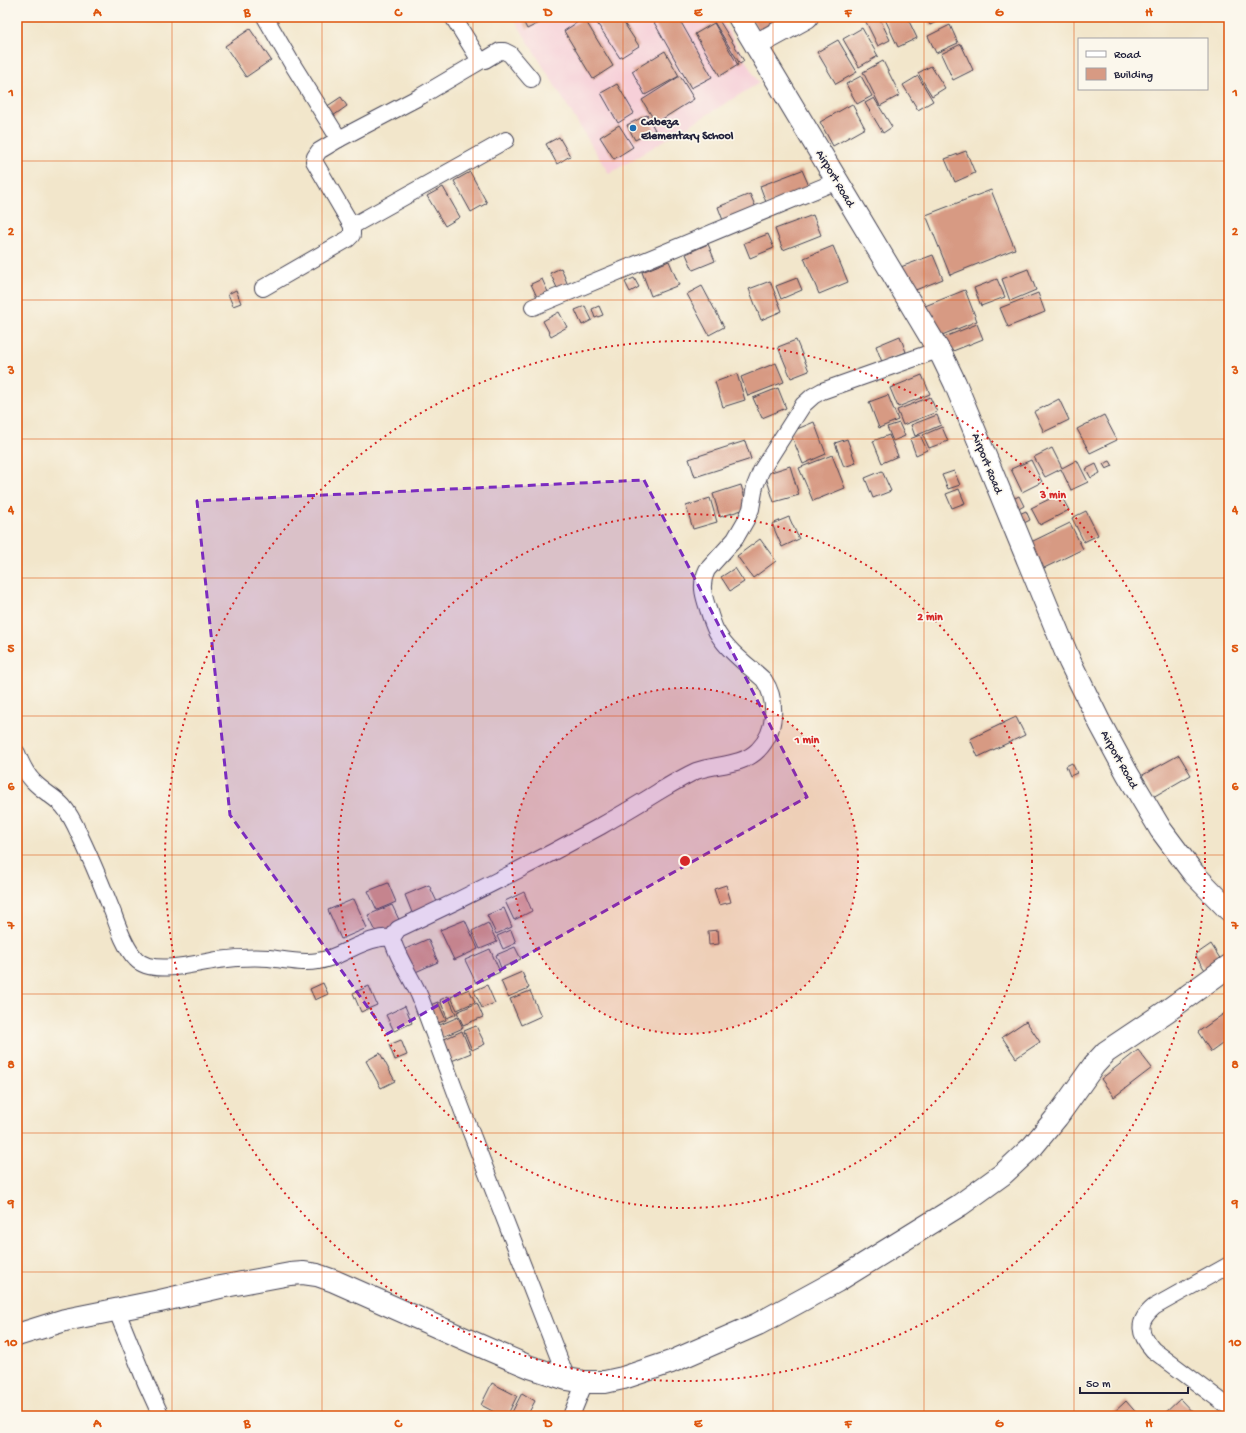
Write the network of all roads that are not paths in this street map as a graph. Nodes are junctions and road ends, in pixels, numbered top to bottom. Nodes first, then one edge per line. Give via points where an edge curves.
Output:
1 (265, 17) edge
2 (453, 17) edge
3 (739, 17) edge
4 (807, 17) edge
5 (756, 45) junction
6 (482, 60) junction
7 (531, 79) dead end
8 (338, 139) junction
9 (506, 140) dead end
10 (837, 181) junction
11 (352, 226) junction
12 (264, 288) dead end
13 (533, 307) dead end
14 (938, 350) junction
15 (17, 753) edge
16 (1229, 910) edge
17 (392, 938) junction
18 (1229, 966) edge
19 (1229, 1265) edge
20 (116, 1309) junction
21 (17, 1335) edge
22 (576, 1381) junction
23 (1229, 1407) edge
24 (161, 1416) edge
25 (571, 1416) edge

1 - 8 street
2 - 6 street via 476,55
3 - 5 street, Airport Road
4 - 5 street
5 - 10 street, Airport Road
6 - 7 street via 504,51 510,54
6 - 8 street via 422,96
8 - 11 street via 319,151 314,161
9 - 11 street
10 - 13 street
10 - 14 street, Airport Road
11 - 12 street via 348,240
14 - 16 street, Airport Road via 955,384 1070,662 1100,723 1161,830 1194,874
14 - 17 street via 822,391 808,400 761,471 751,509 735,539 704,576 702,593 717,634 764,680 771,695 772,725 766,740 757,751 744,759 696,772 672,784 526,867 398,929
15 - 17 street via 34,782 59,802 69,814 90,857 120,932 132,955 142,964 169,967 246,958 317,962 367,941
17 - 22 street via 420,997 462,1112
18 - 22 street via 1106,1052 1094,1064 1033,1146 1003,1174 960,1205 837,1281 758,1324 672,1362 623,1378 605,1382
19 - 23 street via 1146,1313 1141,1331 1144,1340 1153,1350
20 - 21 street via 65,1320
20 - 22 street via 282,1276 302,1273 318,1275 530,1366
20 - 24 street
22 - 25 street

